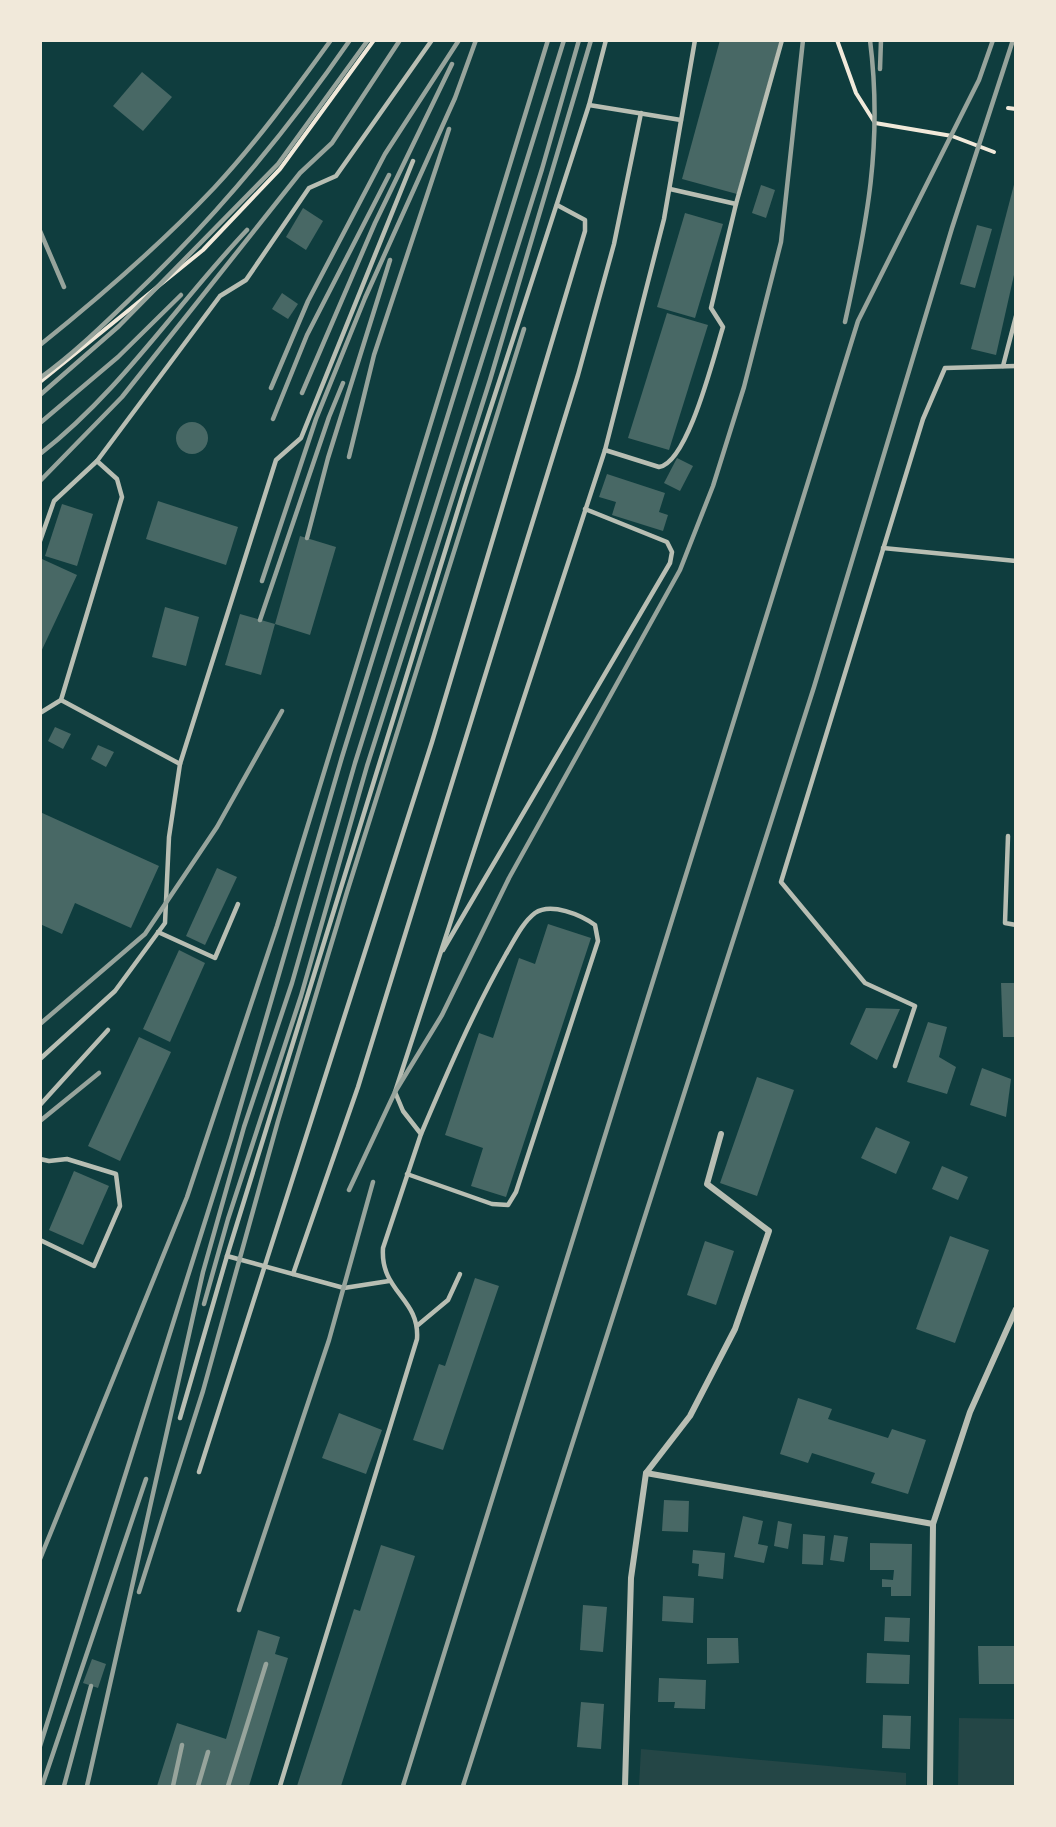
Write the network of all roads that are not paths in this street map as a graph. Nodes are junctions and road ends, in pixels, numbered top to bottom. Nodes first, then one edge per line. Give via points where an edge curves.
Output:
1 (432, 40) edge
2 (606, 40) edge
3 (695, 40) edge
4 (782, 40) edge
5 (589, 105) junction
6 (641, 113) junction
7 (681, 120) junction
8 (413, 161) dead end
9 (670, 189) junction
10 (736, 204) junction
11 (557, 205) junction
12 (1016, 316) edge
13 (1003, 366) junction
14 (1016, 366) edge
15 (604, 450) junction
16 (97, 461) junction
17 (585, 509) junction
18 (40, 541) edge
19 (883, 548) junction
20 (1016, 561) edge
21 (61, 700) junction
22 (40, 713) edge
23 (180, 764) junction
24 (1008, 836) dead end
25 (238, 904) dead end
26 (1016, 925) edge
27 (158, 932) junction
28 (439, 958) junction
29 (108, 1030) dead end
30 (40, 1059) edge
31 (895, 1066) dead end
32 (40, 1105) edge
33 (421, 1134) junction
34 (722, 1134) dead end
35 (40, 1159) edge
36 (407, 1174) junction
37 (40, 1240) edge
38 (227, 1256) junction
39 (264, 1266) junction
40 (293, 1274) junction
41 (460, 1274) dead end
42 (388, 1281) junction
43 (1016, 1309) edge
44 (418, 1324) junction
45 (180, 1418) dead end
46 (199, 1472) dead end
47 (646, 1473) junction
48 (933, 1524) junction
49 (280, 1786) edge
50 (625, 1786) edge
51 (930, 1786) edge

1 - 16 lane via 336,176 309,188 246,280 220,296
2 - 5 lane
3 - 7 lane
4 - 10 lane
5 - 6 lane
5 - 11 lane
6 - 7 lane
6 - 40 lane via 614,244 574,386 362,1075
7 - 9 lane
8 - 23 lane via 301,438 276,460
9 - 10 lane
9 - 15 lane
10 - 15 lane via 711,308 723,327 683,445 672,461 659,466
11 - 38 lane
11 - 39 lane via 585,220 585,231 432,742
12 - 13 lane
13 - 14 lane
13 - 19 lane via 945,368 922,418
15 - 17 lane
16 - 18 lane via 54,501
16 - 21 lane via 117,479 122,497
17 - 28 lane
17 - 28 lane via 667,542 672,552 670,563
19 - 20 lane
19 - 31 lane via 781,882 865,983 915,1006
21 - 22 lane
21 - 23 lane
23 - 27 lane via 169,837 165,922
24 - 26 lane via 1005,923
25 - 27 lane via 215,958
27 - 30 lane via 115,991
28 - 33 lane via 395,1092 403,1111
29 - 32 lane
33 - 36 lane
33 - 36 lane via 485,992 526,921 549,909 566,912 595,926 598,940 516,1192 508,1205 492,1204
34 - 47 street via 706,1184 769,1231 735,1329 690,1416
35 - 37 lane via 67,1159 116,1174 120,1206 94,1266
36 - 42 lane via 383,1248 382,1263
38 - 39 lane
38 - 45 lane
39 - 40 lane
39 - 46 lane
40 - 42 lane via 344,1288
41 - 44 lane via 448,1300
42 - 44 lane via 414,1312
43 - 48 street via 970,1412
44 - 49 lane via 412,1362
47 - 48 street
47 - 50 street via 631,1578
48 - 51 street

